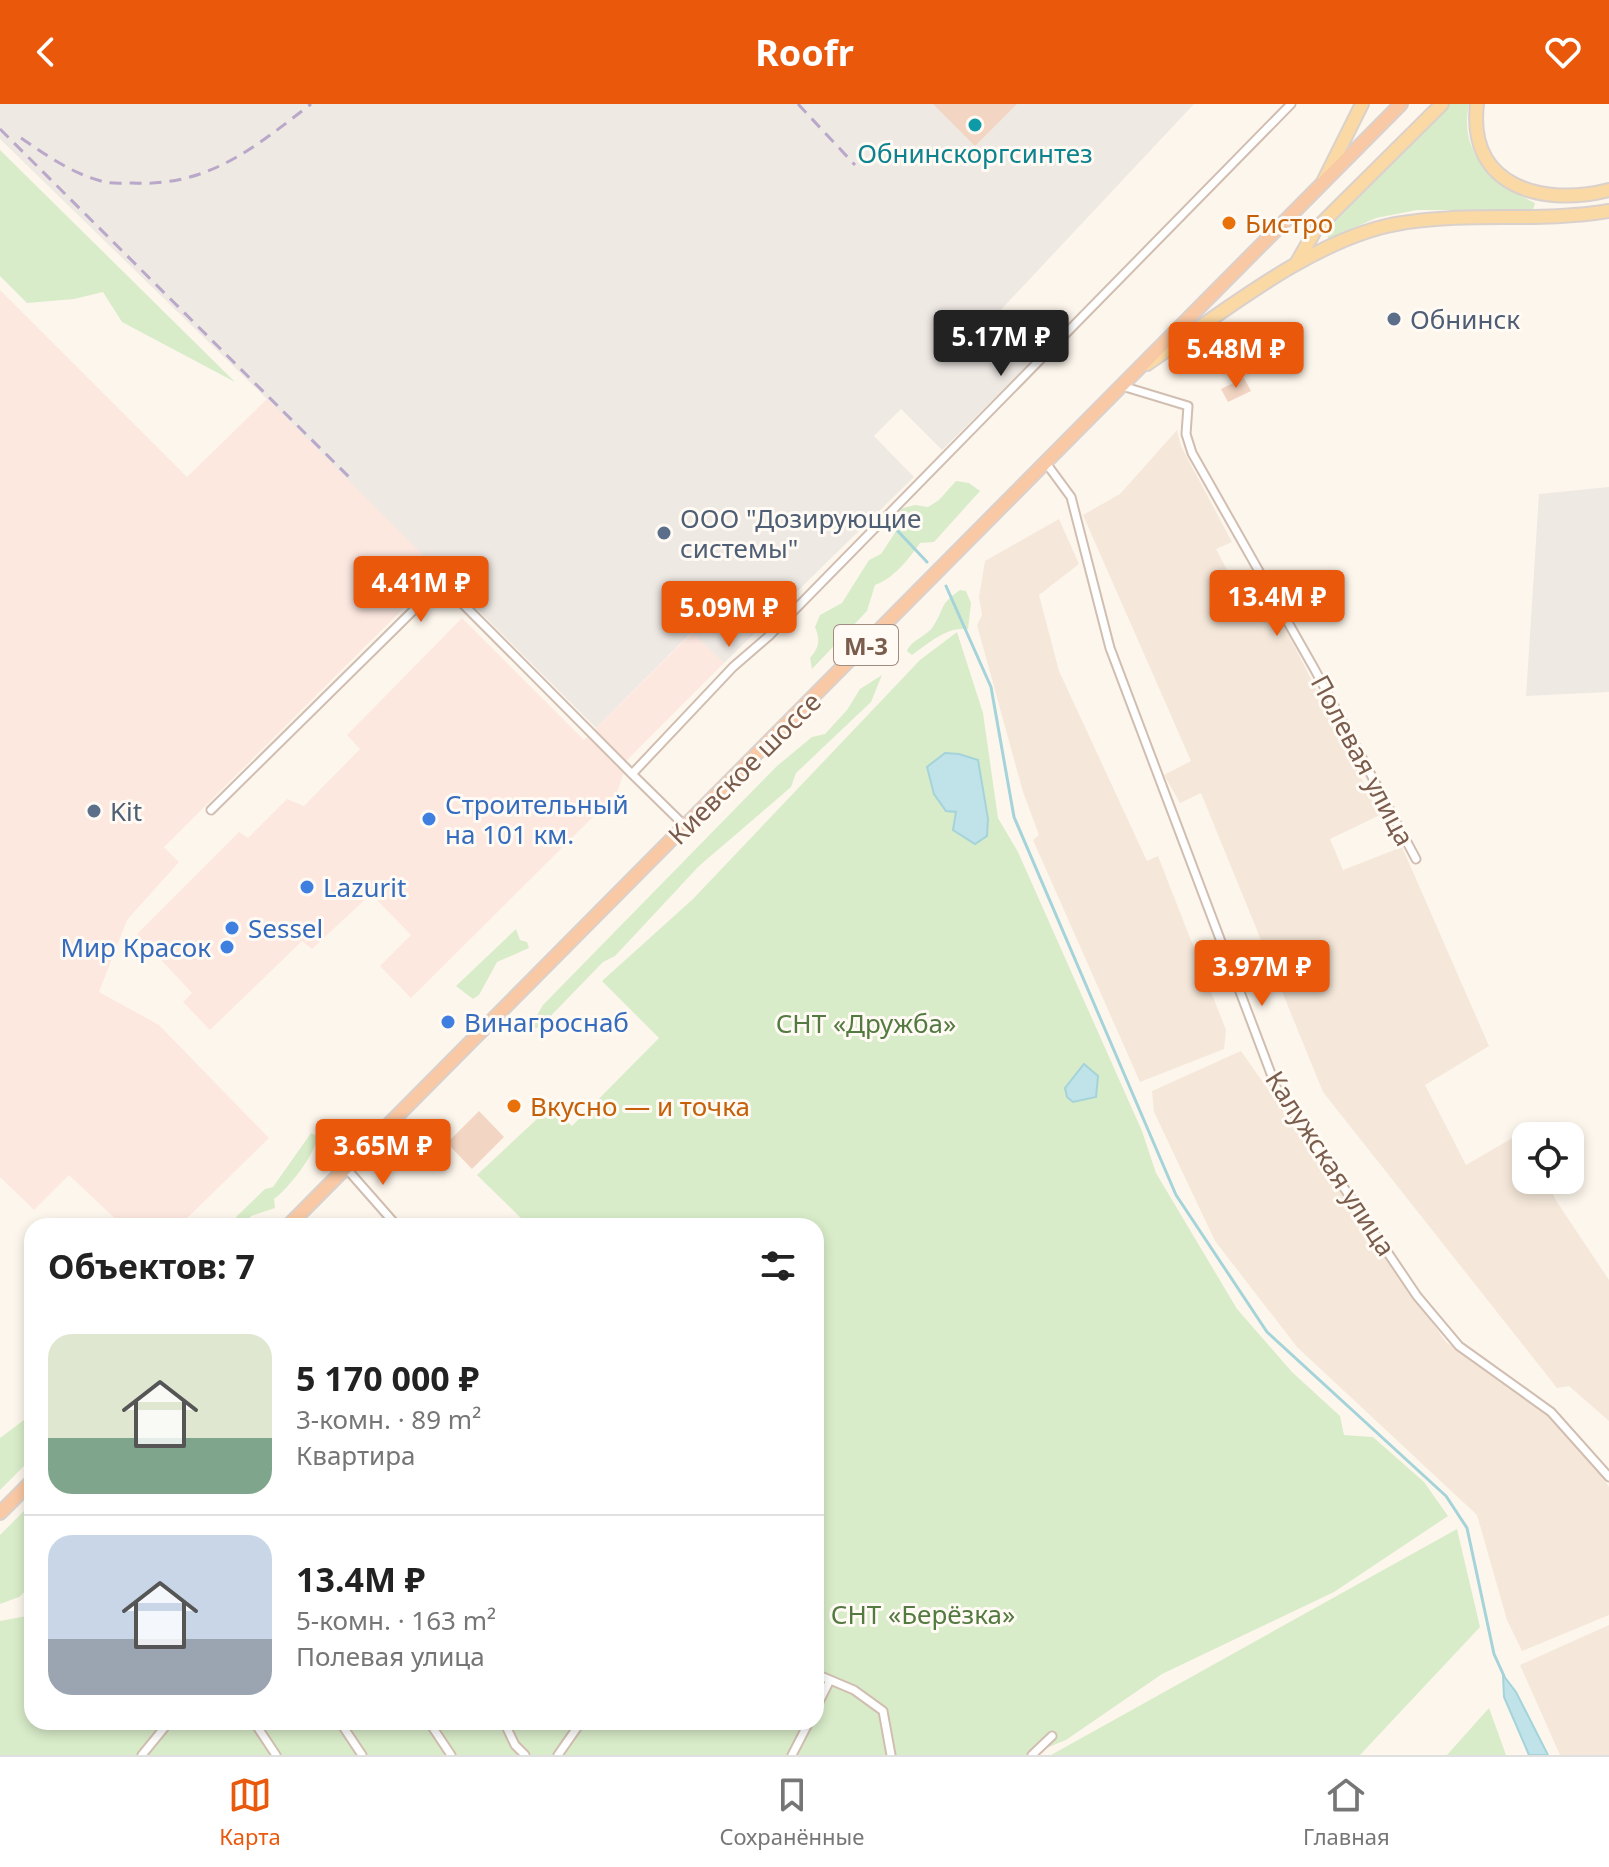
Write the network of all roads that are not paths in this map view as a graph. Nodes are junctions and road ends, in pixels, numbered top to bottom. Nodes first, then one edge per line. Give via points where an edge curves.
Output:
1 (1291, 104) edge
2 (1362, 104) edge
3 (1401, 104) edge
4 (1442, 104) edge
5 (1477, 104) edge
6 (1322, 184) junction
7 (1609, 190) edge
8 (1609, 211) edge
9 (1296, 264) junction
10 (1138, 370) junction
11 (1122, 386) junction
12 (1046, 463) junction
13 (632, 774) junction
14 (211, 810) dead end
15 (686, 827) junction
16 (1416, 859) dead end
17 (346, 1168) junction
18 (296, 1218) edge
19 (390, 1218) edge
20 (1609, 1459) edge
21 (1602, 1466) junction
22 (1609, 1477) edge
23 (24, 1489) edge
24 (0, 1513) edge
25 (824, 1677) edge
26 (830, 1680) junction
27 (824, 1692) edge
28 (162, 1730) edge
29 (259, 1730) edge
30 (345, 1730) edge
31 (434, 1730) edge
32 (508, 1730) edge
33 (575, 1730) edge
34 (805, 1730) edge
35 (1052, 1736) dead end
36 (142, 1755) edge
37 (276, 1755) edge
38 (362, 1755) edge
39 (451, 1755) edge
40 (525, 1755) edge
41 (558, 1755) edge
42 (792, 1755) edge
43 (891, 1755) edge
44 (1032, 1755) edge

1 - 13 street
2 - 6 main road
3 - 6 highway, Киевское шоссе / М-3
4 - 9 main road via 1316,229
5 - 7 main road via 1480,146 1506,180 1548,197
6 - 10 highway, Киевское шоссе / М-3
8 - 9 main road via 1393,224
9 - 10 main road
10 - 11 highway, Киевское шоссе / М-3
11 - 12 highway, Киевское шоссе / М-3
11 - 16 street, Полевая улица via 1188,406 1186,434 1192,453
12 - 15 highway, Киевское шоссе / М-3
12 - 21 street, Калужская улица via 1071,497 1110,648 1276,1087 1417,1296 1459,1346 1551,1412
13 - 14 street via 449,590 433,591
13 - 15 street
15 - 17 highway, Киевское шоссе / М-3
17 - 18 highway, Киевское шоссе / М-3
17 - 19 street
20 - 21 street
21 - 22 street, Калужская улица
23 - 24 highway
25 - 26 street
26 - 27 street
26 - 43 street via 883,1711
28 - 36 street
29 - 37 street
30 - 38 street
31 - 39 street
32 - 40 street
33 - 41 street
34 - 42 street
35 - 44 street

